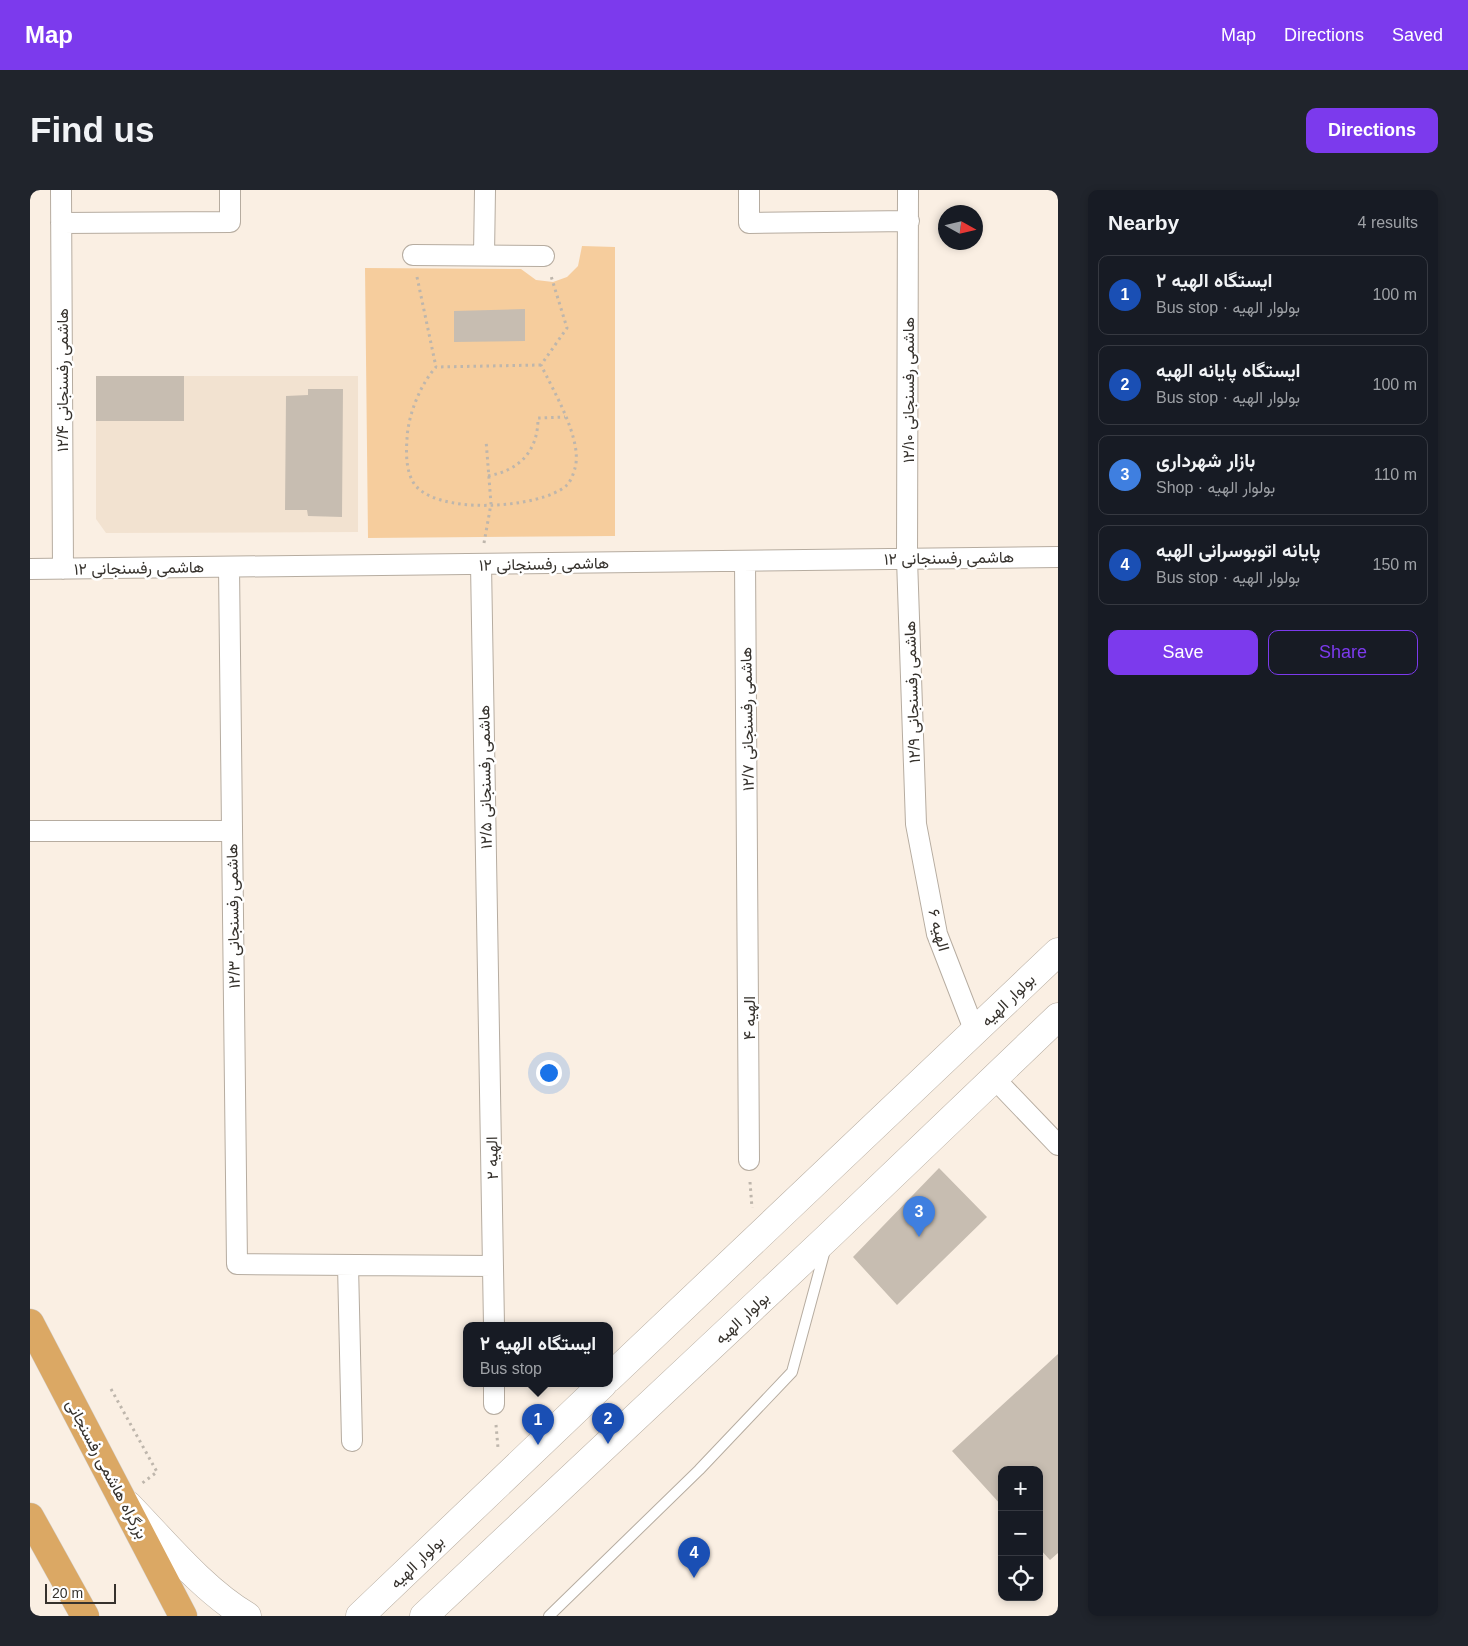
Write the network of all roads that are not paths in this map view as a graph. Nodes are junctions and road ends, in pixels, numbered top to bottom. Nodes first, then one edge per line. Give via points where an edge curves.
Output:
1 (60, 190) edge
2 (230, 190) edge
3 (485, 190) edge
4 (749, 190) edge
5 (908, 190) edge
6 (909, 221) junction
7 (61, 223) junction
8 (413, 255) road end
9 (484, 255) junction
10 (544, 256) road end
11 (1058, 557) edge
12 (907, 559) junction
13 (745, 561) junction
14 (481, 564) junction
15 (229, 568) junction
16 (30, 569) edge
17 (63, 569) junction
18 (916, 824) joint
19 (30, 830) edge
20 (232, 830) junction
21 (749, 876) joint
22 (1058, 952) edge
23 (490, 990) joint
24 (1058, 1017) edge
25 (975, 1032) junction
26 (993, 1077) junction
27 (1058, 1145) edge
28 (749, 1160) road end
29 (828, 1237) junction
30 (348, 1265) junction
31 (493, 1266) junction
32 (494, 1322) edge
33 (30, 1323) edge
34 (613, 1374) edge
35 (494, 1387) edge
36 (600, 1387) edge
37 (494, 1404) road end
38 (352, 1441) dead end
39 (122, 1498) junction
40 (30, 1517) edge
41 (56, 1563) junction
42 (78, 1616) edge
43 (85, 1616) edge
44 (183, 1616) edge
45 (247, 1616) edge
46 (360, 1616) edge
47 (424, 1616) edge
48 (549, 1616) edge

1 - 7 street, هاشمی رفسنجانی ۱۲/۴
2 - 7 street via 230,222
3 - 9 street
4 - 6 street via 749,223
5 - 6 street, هاشمی رفسنجانی ۱۲/۱۰
6 - 12 street, هاشمی رفسنجانی ۱۲/۱۰
7 - 17 street, هاشمی رفسنجانی ۱۲/۴
8 - 9 street
9 - 10 street
11 - 12 street, هاشمی رفسنجانی ۱۲
12 - 13 street, هاشمی رفسنجانی ۱۲
12 - 18 street, هاشمی رفسنجانی ۱۲/۹
13 - 14 street, هاشمی رفسنجانی ۱۲
13 - 21 street, هاشمی رفسنجانی ۱۲/۷
14 - 15 street, هاشمی رفسنجانی ۱۲
14 - 23 street, هاشمی رفسنجانی ۱۲/۵
15 - 17 street, هاشمی رفسنجانی ۱۲
15 - 20 street, هاشمی رفسنجانی ۱۲/۳
16 - 17 street, هاشمی رفسنجانی ۱۲
18 - 25 street, الهیه ۶ via 937,934
19 - 20 street
20 - 30 street, هاشمی رفسنجانی ۱۲/۳ via 237,1264
21 - 28 street, الهیه ۴
22 - 25 main road, بولوار الهیه
23 - 31 street, الهیه ۲
24 - 26 main road, بولوار الهیه
25 - 34 main road, بولوار الهیه
26 - 27 street
26 - 29 main road, بولوار الهیه
29 - 47 main road, بولوار الهیه
29 - 48 lane via 792,1372 699,1470
30 - 31 street
30 - 38 street
31 - 32 street, الهیه ۲
33 - 39 highway, بزرگراه هاشمی رفسنجانی
35 - 37 street
36 - 46 main road, بولوار الهیه
39 - 44 highway, بزرگراه هاشمی رفسنجانی
39 - 45 main road via 210,1588
40 - 41 highway
41 - 42 highway
41 - 43 highway

